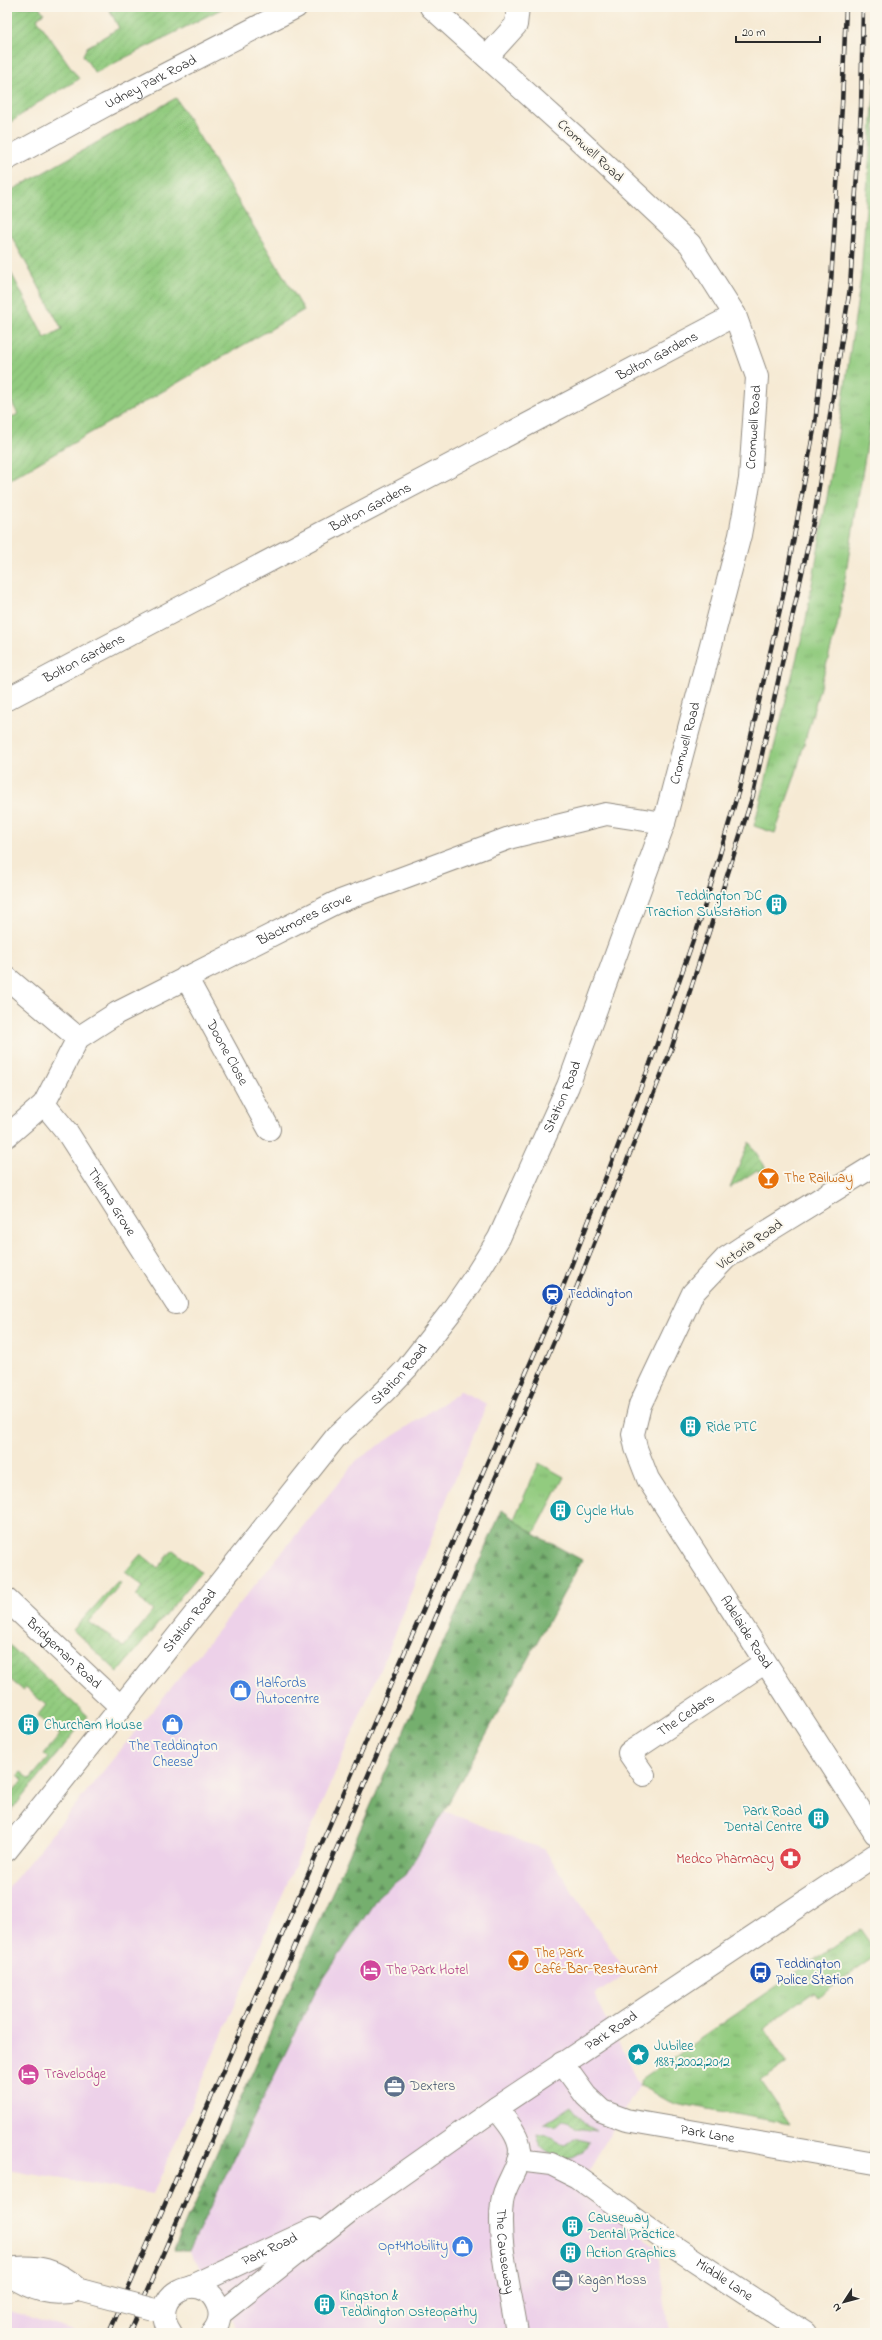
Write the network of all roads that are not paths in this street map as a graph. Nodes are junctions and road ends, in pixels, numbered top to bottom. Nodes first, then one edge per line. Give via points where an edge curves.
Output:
1 (296, 7) edge
2 (431, 7) edge
3 (518, 7) edge
4 (487, 57) junction
5 (7, 159) edge
6 (735, 315) junction
7 (7, 699) edge
8 (664, 823) junction
9 (186, 977) junction
10 (7, 978) edge
11 (78, 1038) junction
12 (44, 1104) junction
13 (269, 1129) dead end
14 (7, 1136) edge
15 (873, 1169) edge
16 (176, 1303) dead end
17 (634, 1425) joint
18 (7, 1600) edge
19 (764, 1663) junction
20 (121, 1707) junction
21 (644, 1775) dead end
22 (875, 1833) edge
23 (7, 1850) edge
24 (875, 1855) edge
25 (562, 2063) junction
26 (496, 2108) junction
27 (518, 2160) junction
28 (875, 2163) edge
29 (350, 2211) junction
30 (7, 2269) edge
31 (7, 2274) edge
32 (189, 2287) junction
33 (80, 2290) junction
34 (158, 2310) junction
35 (216, 2324) edge
36 (171, 2333) edge
37 (517, 2333) edge
38 (805, 2333) edge

1 - 5 street, Udney Park Road
2 - 4 street, Cromwell Road
3 - 4 street via 516,25
4 - 6 street, Cromwell Road via 690,244
6 - 7 street, Bolton Gardens
6 - 8 street, Cromwell Road via 757,378 750,479 740,535
8 - 9 street, Blackmores Grove via 606,814 512,837 335,903
8 - 20 street, Station Road via 568,1086 499,1238 450,1313 407,1368 336,1437
9 - 11 street, Blackmores Grove via 117,1013
9 - 13 street, Doone Close
10 - 11 street
11 - 12 street
12 - 14 street
12 - 16 street, Thelma Grove via 72,1139
15 - 17 street, Victoria Road via 738,1250 708,1276 693,1294 640,1405
17 - 19 street, Adelaide Road via 636,1448 648,1479
18 - 20 street, Bridgeman Road
19 - 21 street, The Cedars via 629,1753
19 - 22 street, Adelaide Road
20 - 23 street, Station Road
24 - 25 street, Park Road
25 - 26 street, Park Road
25 - 28 street, Park Lane via 586,2096 602,2111 626,2120
26 - 27 street, The Causeway via 518,2142
26 - 29 street, Park Road
27 - 37 street, The Causeway via 502,2199 500,2219
27 - 38 street, Middle Lane via 551,2164 577,2177 673,2246
29 - 32 street, Park Road
29 - 35 street, Park Road
30 - 33 street via 38,2267 67,2278
31 - 33 street via 21,2283 52,2294
32 - 34 street, Park Road via 174,2294
32 - 35 street via 198,2287 215,2299
33 - 34 street, bridge
34 - 36 street

